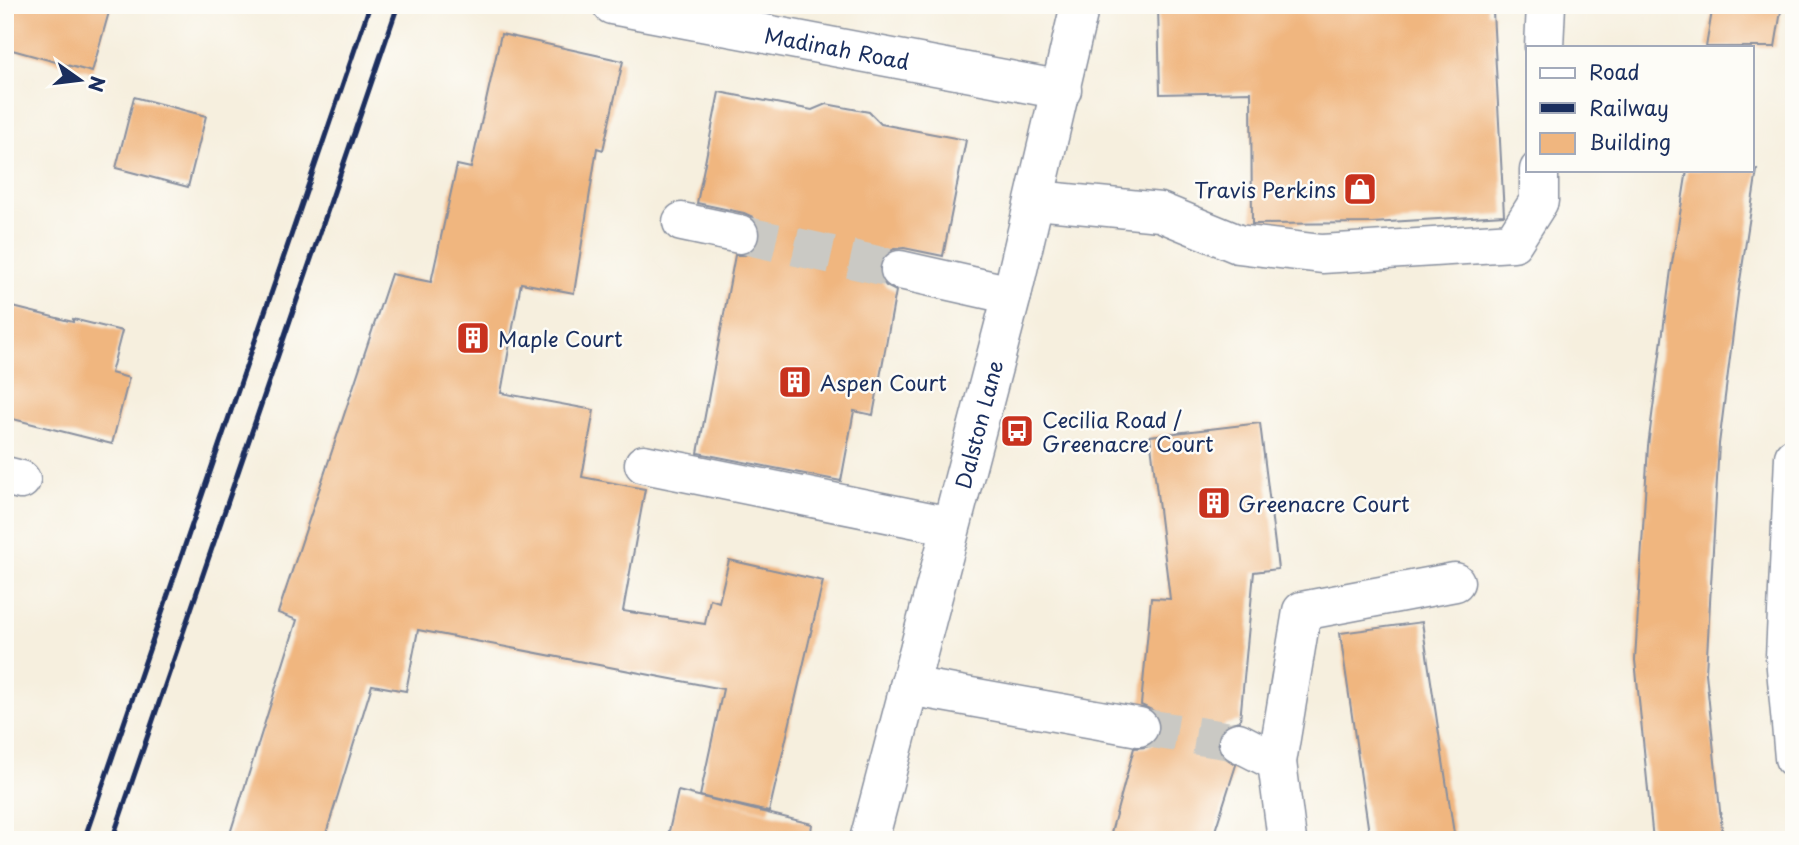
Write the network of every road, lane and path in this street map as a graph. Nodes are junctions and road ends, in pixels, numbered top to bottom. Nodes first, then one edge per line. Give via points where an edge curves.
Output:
1 (612, 5) edge
2 (1080, 5) edge
3 (1546, 5) edge
4 (1544, 46) edge
5 (1062, 90) junction
6 (1539, 172) edge
7 (1036, 200) junction
8 (682, 222) dead end
9 (738, 234) tunnel mouth
10 (900, 270) tunnel mouth
11 (1013, 295) junction
12 (1794, 457) edge
13 (644, 464) dead end
14 (951, 526) junction
15 (1455, 582) dead end
16 (909, 687) junction
17 (1139, 727) tunnel mouth
18 (1238, 742) tunnel mouth
19 (1794, 758) edge
20 (1277, 762) junction
21 (869, 840) edge
22 (1287, 840) edge

1 - 5 main road, Madinah Road
2 - 5 main road, Dalston Lane
3 - 4 main road
5 - 7 main road, Dalston Lane
6 - 7 main road via 1539,201 1513,242 1322,254 1238,244 1160,212
7 - 11 main road, Dalston Lane
8 - 9 main road
10 - 11 main road
11 - 14 main road, Dalston Lane
12 - 19 main road via 1785,657
13 - 14 main road
14 - 16 main road, Dalston Lane
15 - 20 main road via 1302,611
16 - 17 main road
16 - 21 main road, Dalston Lane
18 - 20 main road
20 - 22 main road

